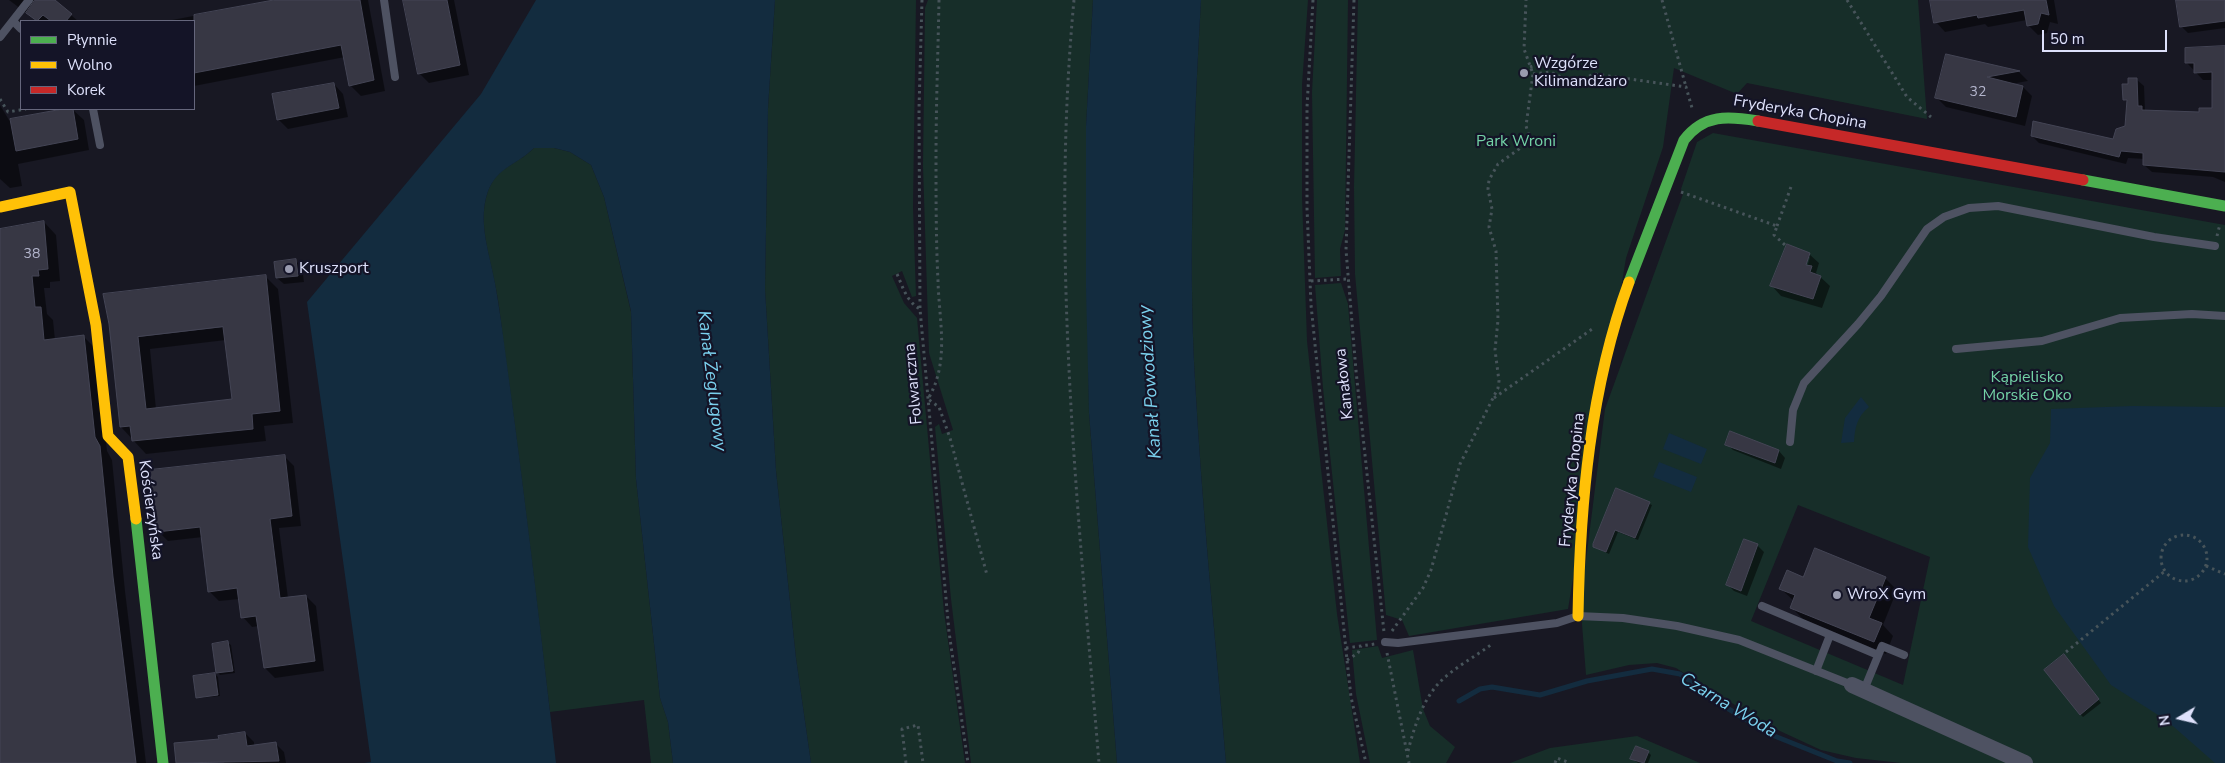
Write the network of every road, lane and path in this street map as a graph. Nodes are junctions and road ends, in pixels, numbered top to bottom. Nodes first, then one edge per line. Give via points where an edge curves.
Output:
1 (29, 0) edge
2 (384, 0) edge
3 (922, 0) edge
4 (939, 0) edge
5 (1074, 0) edge
6 (1313, 0) edge
7 (1354, 0) edge
8 (1526, 0) edge
9 (1662, 0) edge
10 (1847, 0) edge
11 (13, 21) junction
12 (20, 28) edge
13 (0, 37) edge
14 (1549, 53) dead end
15 (1530, 67) junction
16 (1533, 74) junction
17 (395, 77) dead end
18 (1686, 87) junction
19 (0, 99) edge
20 (20, 110) edge
21 (93, 110) edge
22 (1931, 117) dead end
23 (1698, 124) junction
24 (100, 144) dead end
25 (1792, 184) dead end
26 (1676, 190) dead end
27 (2225, 206) edge
28 (0, 207) edge
29 (1777, 226) junction
30 (1785, 244) dead end
31 (2215, 246) dead end
32 (897, 274) dead end
33 (1348, 279) junction
34 (1310, 281) junction
35 (920, 309) junction
36 (2225, 316) edge
37 (1618, 318) junction
38 (1956, 349) dead end
39 (928, 399) junction
40 (1494, 399) junction
41 (1790, 442) dead end
42 (2206, 566) junction
43 (2165, 571) junction
44 (2225, 574) edge
45 (987, 575) dead end
46 (1762, 606) dead end
47 (1578, 616) junction
48 (1509, 630) junction
49 (1830, 635) junction
50 (1385, 642) junction
51 (1346, 648) junction
52 (2066, 652) dead end
53 (1904, 654) dead end
54 (1878, 655) junction
55 (1347, 660) junction
56 (1816, 671) junction
57 (1858, 688) junction
58 (1408, 754) junction
59 (163, 763) edge
60 (906, 763) edge
61 (924, 763) edge
62 (968, 763) edge
63 (1099, 763) edge
64 (1366, 763) edge
65 (1409, 763) edge
66 (1555, 763) edge
67 (1570, 763) edge
68 (2025, 763) edge

1 - 11 lane
2 - 17 lane
3 - 35 path, Folwarczna
4 - 39 path via 936,159 942,340 940,372
5 - 63 path via 1064,170 1068,339
6 - 34 path via 1307,107
7 - 33 path, Kanałowa via 1346,250
8 - 15 path via 1524,49
9 - 18 path
10 - 22 path via 1907,97
11 - 12 lane
11 - 13 lane
14 - 15 path via 1545,62
15 - 16 path
16 - 18 path via 1550,72 1568,80 1595,74
16 - 40 path via 1526,126 1529,136 1519,150 1498,164 1489,180 1492,209 1489,227 1496,251 1498,320 1495,350 1499,381
18 - 23 path
19 - 20 path via 8,112
21 - 24 lane
23 - 27 street, Fryderyka Chopina via 1714,117 1733,117
23 - 37 street, Fryderyka Chopina via 1679,147
25 - 29 path
26 - 29 path
28 - 59 street, Kościerzyńska via 70,192 96,325 108,436 128,456
29 - 30 path via 1774,235
31 - 41 lane via 1998,206 1969,208 1944,217 1927,229 1863,317 1804,383 1793,410
32 - 35 path via 912,305
33 - 34 path
33 - 50 path, Kanałowa
34 - 51 path
35 - 39 path, Folwarczna
36 - 38 lane via 2192,314 2120,318 2042,340
37 - 40 path via 1593,327
37 - 47 street, Fryderyka Chopina via 1601,387 1587,468
39 - 45 path via 939,407 950,438
39 - 62 path, Folwarczna via 949,632
40 - 50 path via 1460,464 1431,570 1423,588
42 - 43 path via 2200,576 2186,581 2178,580
42 - 43 path via 2208,558 2203,544 2191,535 2178,535 2166,543 2161,553
42 - 44 path
43 - 52 path
46 - 49 lane
47 - 48 lane via 1557,623
47 - 56 lane via 1623,618 1677,626 1739,640
48 - 50 lane
48 - 58 path via 1439,683 1419,717
49 - 54 lane
49 - 56 lane
50 - 58 path, Kanałowa
51 - 55 path
51 - 55 path via 1361,645 1358,653
53 - 54 lane via 1882,646
54 - 57 lane
55 - 64 path via 1351,697
56 - 57 lane
57 - 68 street
58 - 65 path, Kanałowa
60 - 61 path via 902,729 918,725
66 - 67 path via 1557,758

